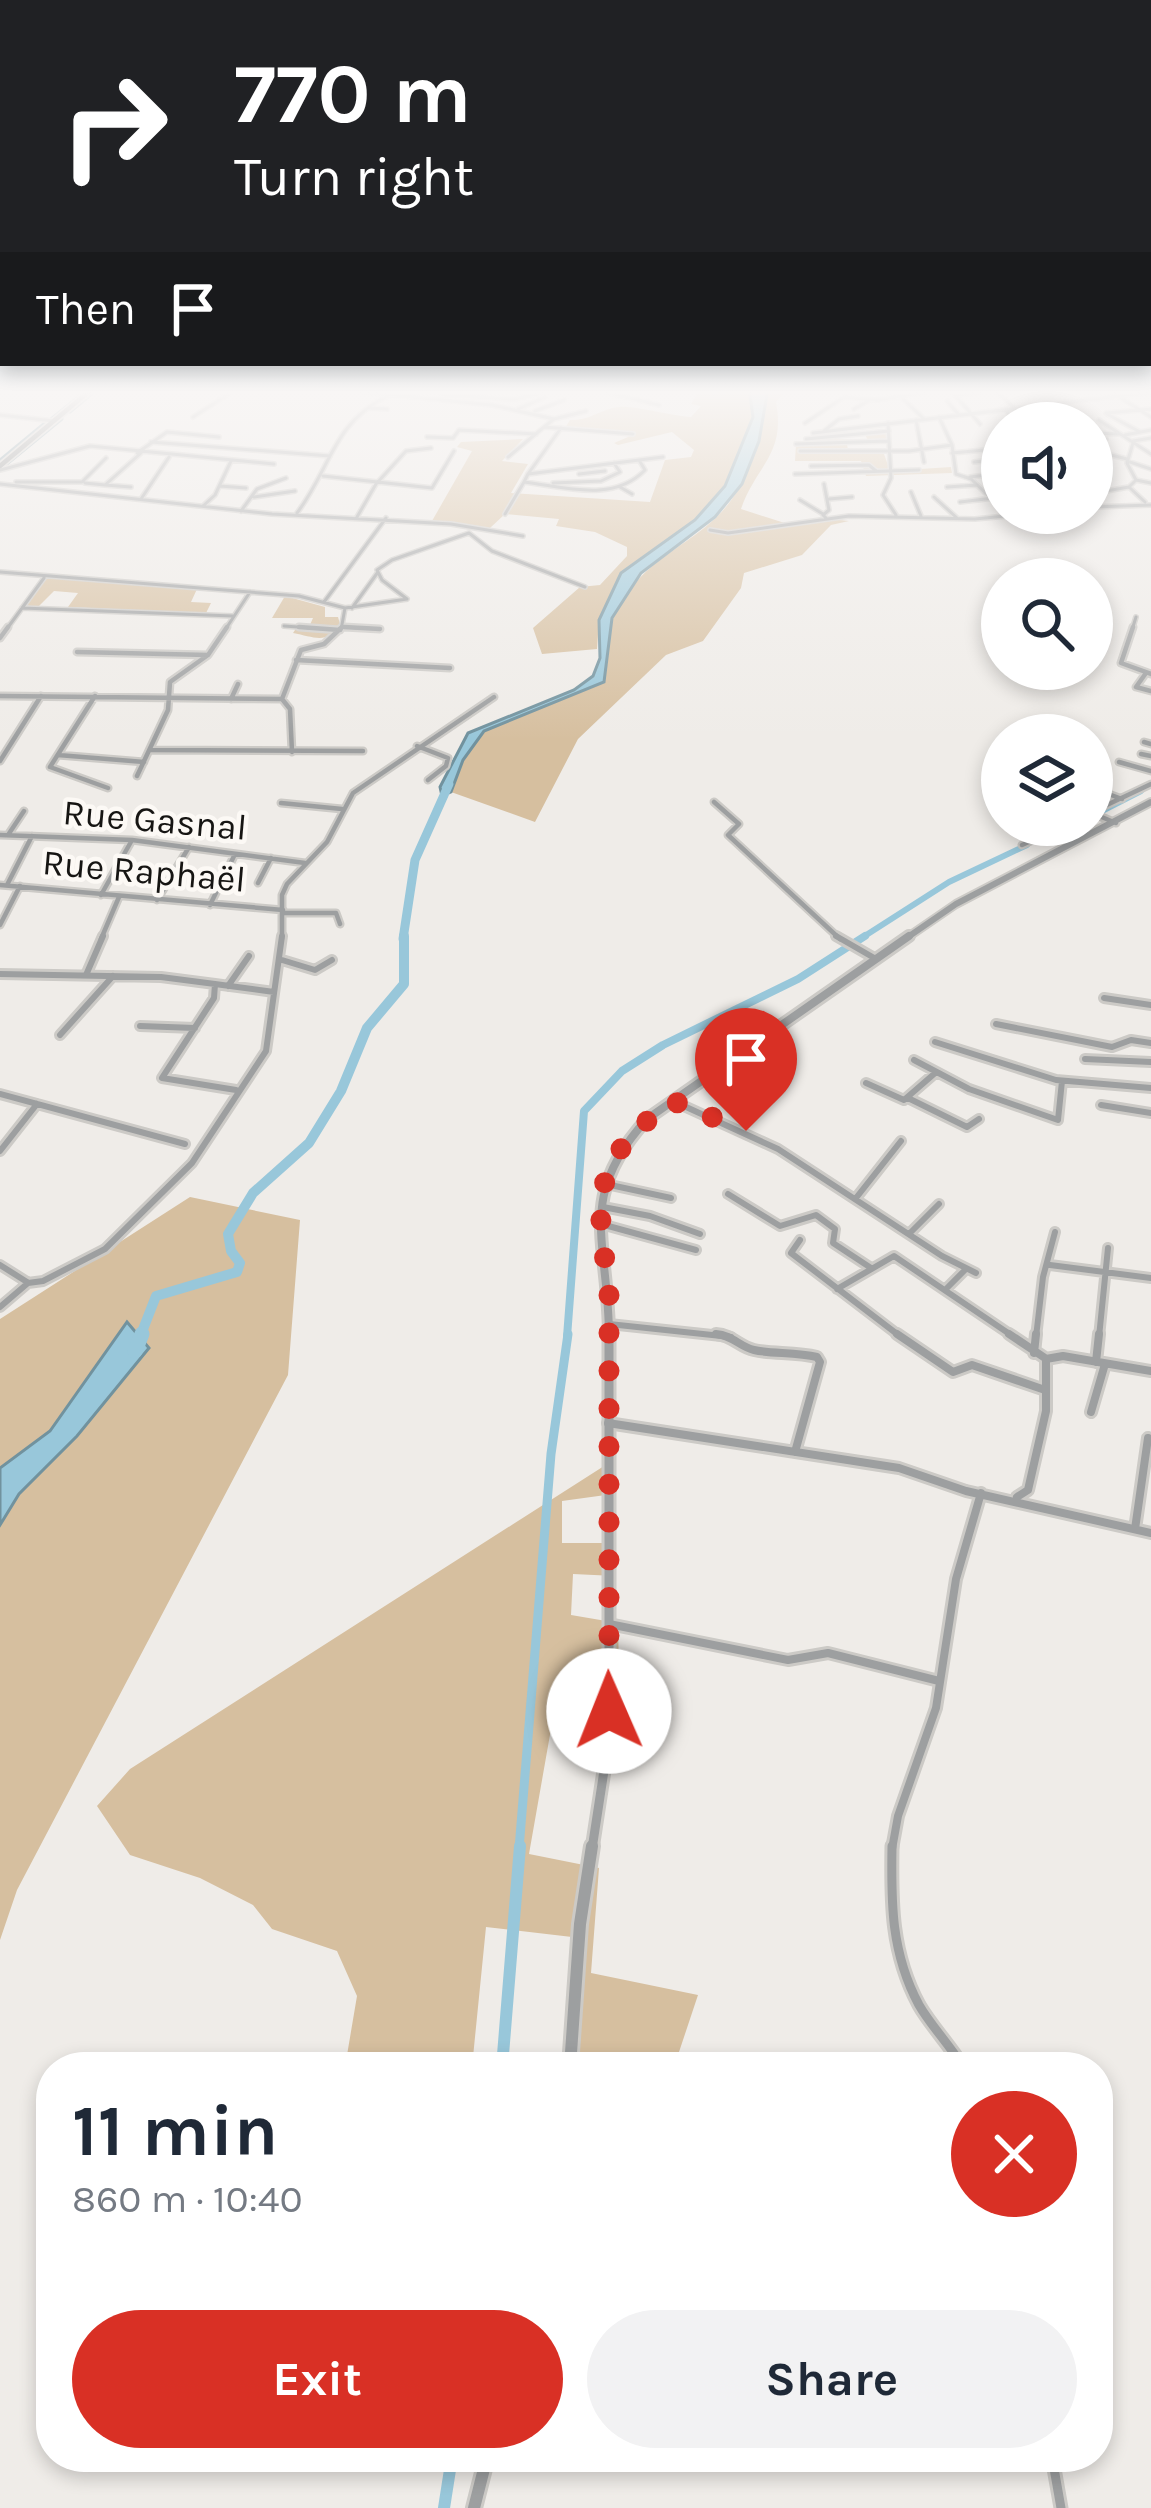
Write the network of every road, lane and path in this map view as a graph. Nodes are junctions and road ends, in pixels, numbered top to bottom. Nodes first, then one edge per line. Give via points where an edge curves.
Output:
1 (202, 506) edge
2 (246, 506) edge
3 (301, 506) edge
4 (363, 506) edge
5 (510, 506) edge
6 (809, 506) edge
7 (829, 506) edge
8 (890, 506) edge
9 (917, 506) edge
10 (944, 506) edge
11 (241, 511) junction
12 (296, 513) junction
13 (825, 516) junction
14 (896, 516) junction
15 (921, 516) junction
16 (981, 516) edge
17 (357, 517) junction
18 (386, 518) junction
19 (957, 518) junction
20 (490, 530) junction
21 (710, 530) dead end
22 (523, 536) dead end
23 (0, 572) edge
24 (378, 572) junction
25 (46, 576) junction
26 (585, 587) dead end
27 (250, 592) junction
28 (323, 603) junction
29 (22, 608) junction
30 (349, 608) junction
31 (233, 616) junction
32 (1136, 617) dead end
33 (284, 626) dead end
34 (342, 628) junction
35 (380, 629) dead end
36 (0, 638) edge
37 (77, 652) dead end
38 (208, 656) junction
39 (296, 660) junction
40 (450, 668) dead end
41 (1148, 673) edge
42 (238, 684) dead end
43 (1151, 691) edge
44 (0, 696) edge
45 (41, 696) junction
46 (95, 696) junction
47 (169, 697) junction
48 (494, 698) dead end
49 (231, 699) junction
50 (282, 699) junction
51 (417, 746) junction
52 (152, 750) junction
53 (292, 752) junction
54 (362, 752) dead end
55 (1141, 754) dead end
56 (58, 755) junction
57 (1151, 756) edge
58 (0, 761) edge
59 (145, 762) junction
60 (1119, 762) dead end
61 (1151, 771) edge
62 (136, 776) dead end
63 (428, 780) dead end
64 (1151, 784) edge
65 (108, 788) dead end
66 (1113, 796) edge
67 (1122, 799) junction
68 (714, 802) dead end
69 (1151, 802) edge
70 (281, 803) dead end
71 (1113, 803) edge
72 (342, 809) junction
73 (24, 812) dead end
74 (1113, 822) edge
75 (1116, 823) junction
76 (4, 835) edge
77 (32, 836) junction
78 (132, 841) junction
79 (189, 847) junction
80 (235, 854) junction
81 (271, 858) junction
82 (305, 863) junction
83 (258, 884) dead end
84 (4, 885) edge
85 (20, 886) junction
86 (101, 895) junction
87 (119, 897) junction
88 (157, 901) junction
89 (210, 905) junction
90 (283, 911) junction
91 (340, 924) dead end
92 (0, 925) edge
93 (249, 956) dead end
94 (876, 959) junction
95 (282, 960) junction
96 (332, 960) dead end
97 (0, 974) edge
98 (86, 975) junction
99 (112, 976) junction
100 (215, 984) junction
101 (228, 986) junction
102 (274, 992) junction
103 (1104, 998) dead end
104 (1151, 1005) edge
105 (996, 1024) dead end
106 (140, 1025) dead end
107 (195, 1028) junction
108 (60, 1035) dead end
109 (935, 1042) dead end
110 (1151, 1042) edge
111 (1085, 1059) dead end
112 (914, 1060) dead end
113 (1151, 1062) edge
114 (934, 1073) junction
115 (1062, 1081) junction
116 (866, 1083) dead end
117 (1151, 1088) edge
118 (236, 1090) dead end
119 (0, 1094) edge
120 (908, 1098) junction
121 (673, 1101) junction
122 (38, 1104) junction
123 (1101, 1105) dead end
124 (1151, 1113) edge
125 (979, 1119) dead end
126 (901, 1141) dead end
127 (185, 1144) dead end
128 (0, 1151) edge
129 (601, 1183) junction
130 (728, 1194) dead end
131 (671, 1198) dead end
132 (856, 1198) junction
133 (940, 1204) dead end
134 (599, 1207) junction
135 (598, 1223) junction
136 (1055, 1232) dead end
137 (700, 1234) dead end
138 (909, 1234) junction
139 (800, 1240) dead end
140 (1108, 1248) dead end
141 (696, 1250) dead end
142 (0, 1265) edge
143 (1050, 1265) junction
144 (871, 1268) junction
145 (965, 1270) junction
146 (1106, 1272) junction
147 (976, 1274) dead end
148 (1151, 1278) edge
149 (28, 1283) junction
150 (837, 1288) junction
151 (946, 1289) junction
152 (0, 1307) edge
153 (609, 1324) junction
154 (1034, 1353) junction
155 (1046, 1359) junction
156 (1100, 1363) junction
157 (1151, 1371) edge
158 (1046, 1390) junction
159 (1091, 1412) dead end
160 (608, 1423) junction
161 (1148, 1438) edge
162 (795, 1452) junction
163 (981, 1493) junction
164 (1006, 1498) junction
165 (1135, 1529) junction
166 (1151, 1533) edge
167 (608, 1624) junction
168 (939, 1681) junction
169 (571, 2052) edge
170 (952, 2052) edge
171 (483, 2472) edge
172 (1055, 2472) edge
173 (475, 2508) edge
174 (1061, 2508) edge

1 - 11 street
2 - 11 street
3 - 12 street
4 - 17 street
5 - 20 street
6 - 13 street
7 - 13 street
8 - 14 street
9 - 15 street
10 - 19 street
11 - 12 street
12 - 17 street
13 - 14 street
13 - 21 street
14 - 15 street
15 - 19 street
16 - 19 street
17 - 18 street
18 - 20 street
18 - 28 street
20 - 22 street
23 - 25 street
24 - 26 street via 469,533 492,551
24 - 30 street
24 - 30 street via 407,599
25 - 27 street
25 - 29 street
27 - 28 street
27 - 31 street
28 - 30 street
29 - 31 street
29 - 36 street
30 - 34 street
31 - 38 street
32 - 41 street via 1121,663
33 - 34 street
34 - 35 street
34 - 39 street
37 - 38 street
38 - 47 street via 170,682
39 - 40 street
39 - 50 street
41 - 43 street via 1136,687
42 - 49 street
44 - 45 street
45 - 46 street
45 - 58 street
46 - 47 street
46 - 56 street
47 - 49 street
47 - 52 street
48 - 51 street
49 - 50 street
50 - 53 street via 290,709
51 - 63 street via 448,758
51 - 72 street
52 - 53 street
52 - 59 street
53 - 54 street
55 - 57 street
56 - 59 street
56 - 65 street via 50,763 57,772
59 - 62 street
60 - 61 street
64 - 67 street
66 - 67 street
67 - 71 street
68 - 94 street via 740,824 728,835 792,902
69 - 75 street
70 - 72 street
72 - 82 street via 327,842
73 - 76 street
74 - 75 street
75 - 94 street via 956,904
76 - 77 street, Rue Gasnal
77 - 78 street, Rue Gasnal
77 - 84 street
78 - 79 street, Rue Gasnal
78 - 86 street
79 - 80 street, Rue Gasnal
79 - 88 street
80 - 81 street, Rue Gasnal
80 - 89 street
81 - 82 street, Rue Gasnal
81 - 83 street
82 - 90 street via 287,884
84 - 85 street, Rue Raphaël
85 - 86 street, Rue Raphaël
85 - 92 street
86 - 87 street, Rue Raphaël
87 - 88 street, Rue Raphaël
87 - 98 street
88 - 89 street, Rue Raphaël
89 - 90 street, Rue Raphaël
90 - 91 street, Rue Raphaël via 336,913
90 - 95 street
93 - 101 street
94 - 121 street
95 - 96 street via 315,970
95 - 102 street
97 - 98 street
98 - 99 street
99 - 100 street
99 - 108 street
100 - 101 street
100 - 107 street
101 - 102 street
102 - 149 street via 262,1060 192,1163 105,1249
103 - 104 street
105 - 110 street via 1112,1047
106 - 107 street
107 - 118 street via 162,1078
109 - 115 street
111 - 113 street
112 - 114 street
114 - 115 street via 1058,1120
114 - 120 street
115 - 117 street
116 - 120 street
119 - 122 street
120 - 125 street via 967,1126
121 - 129 street via 618,1149
121 - 132 street via 746,1131
122 - 127 street
122 - 128 street
123 - 124 street
126 - 132 street
129 - 131 street
129 - 134 street
130 - 144 street via 780,1226 815,1216 835,1229 833,1244
132 - 138 street
133 - 138 street
134 - 135 street
134 - 137 street
135 - 141 street
135 - 153 street
136 - 143 street
138 - 145 street
139 - 150 street via 791,1253
140 - 146 street
142 - 149 street
143 - 146 street
143 - 154 street
144 - 150 street
144 - 151 street via 894,1256
145 - 147 street
145 - 151 street
146 - 148 street
146 - 156 street
149 - 152 street
150 - 158 street via 950,1371 972,1366
151 - 154 street
153 - 160 street
153 - 162 street via 728,1335 754,1350 817,1357
154 - 155 street
155 - 156 street
155 - 158 street
156 - 157 street
156 - 159 street
158 - 164 street via 1028,1490
160 - 162 street
160 - 167 street
161 - 165 street
162 - 163 street via 899,1468
163 - 164 street
163 - 168 street
164 - 165 street
165 - 166 street
167 - 168 street via 788,1660 827,1653
167 - 169 street via 609,1738 580,1924
168 - 170 street via 898,1817 890,1926 920,2007
171 - 173 street
172 - 174 street

